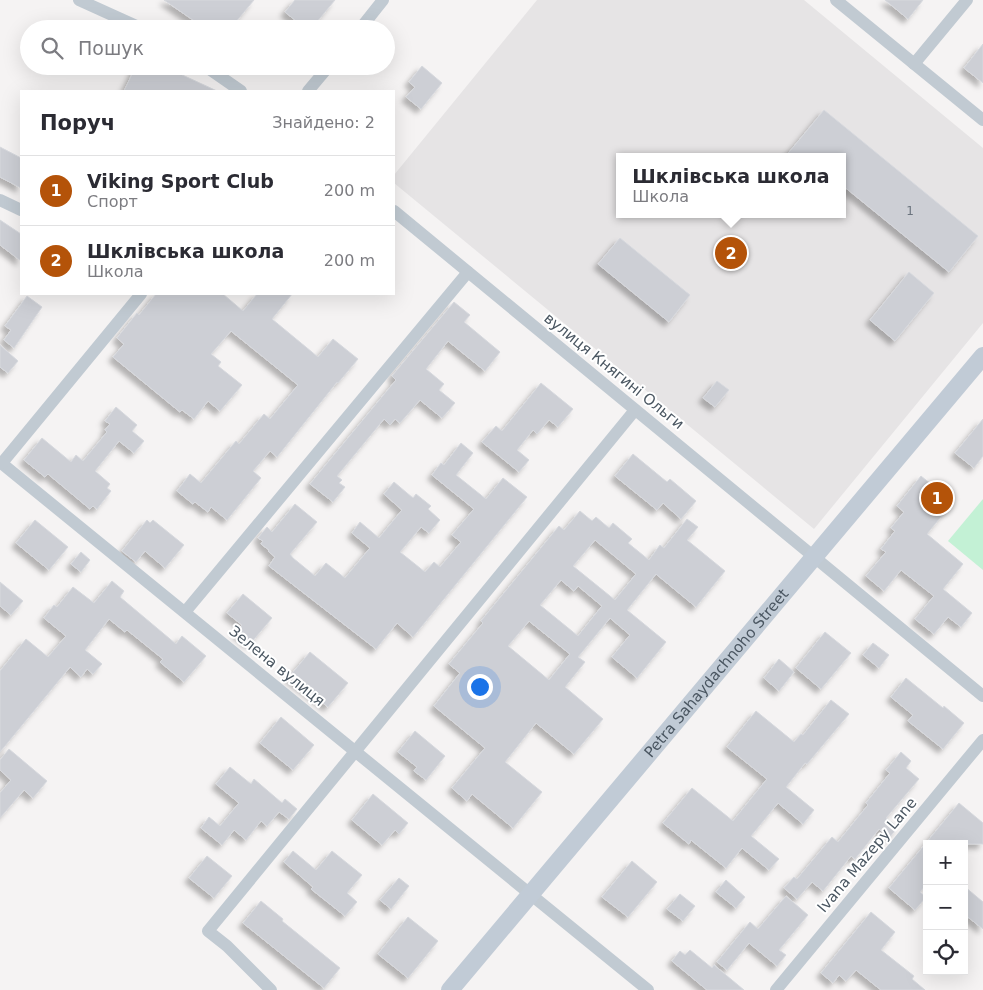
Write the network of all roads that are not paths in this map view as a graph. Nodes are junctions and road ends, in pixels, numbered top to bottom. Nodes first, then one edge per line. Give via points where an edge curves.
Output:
1 (79, 0) edge
2 (383, 0) edge
3 (836, 0) edge
4 (967, 0) edge
5 (124, 20) edge
6 (367, 20) edge
7 (914, 64) junction
8 (218, 75) edge
9 (321, 75) edge
10 (240, 90) edge
11 (309, 90) edge
12 (983, 120) edge
13 (0, 200) edge
14 (20, 210) edge
15 (395, 212) edge
16 (468, 272) junction
17 (140, 295) edge
18 (983, 356) edge
19 (635, 410) junction
20 (1, 462) edge
21 (814, 557) junction
22 (185, 612) junction
23 (983, 696) edge
24 (983, 740) edge
25 (356, 751) junction
26 (531, 894) junction
27 (272, 990) edge
28 (450, 990) edge
29 (648, 990) edge
30 (776, 990) edge

1 - 5 street
2 - 6 street
3 - 7 street
4 - 7 street
7 - 12 street
8 - 10 street
9 - 11 street
13 - 14 street
15 - 16 street, вулиця Княгині Ольги
16 - 19 street, вулиця Княгині Ольги
16 - 22 street
17 - 20 street
18 - 21 street, Petra Sahaydachnoho Street
19 - 21 street, вулиця Княгині Ольги
19 - 25 street
20 - 22 street, Зелена вулиця
21 - 23 street, вулиця Княгині Ольги
21 - 26 street, Petra Sahaydachnoho Street
22 - 25 street, Зелена вулиця
24 - 30 street, Ivana Mazepy Lane
25 - 26 street, Зелена вулиця
25 - 27 street via 208,930
26 - 28 street, Petra Sahaydachnoho Street
26 - 29 street, Зелена вулиця

